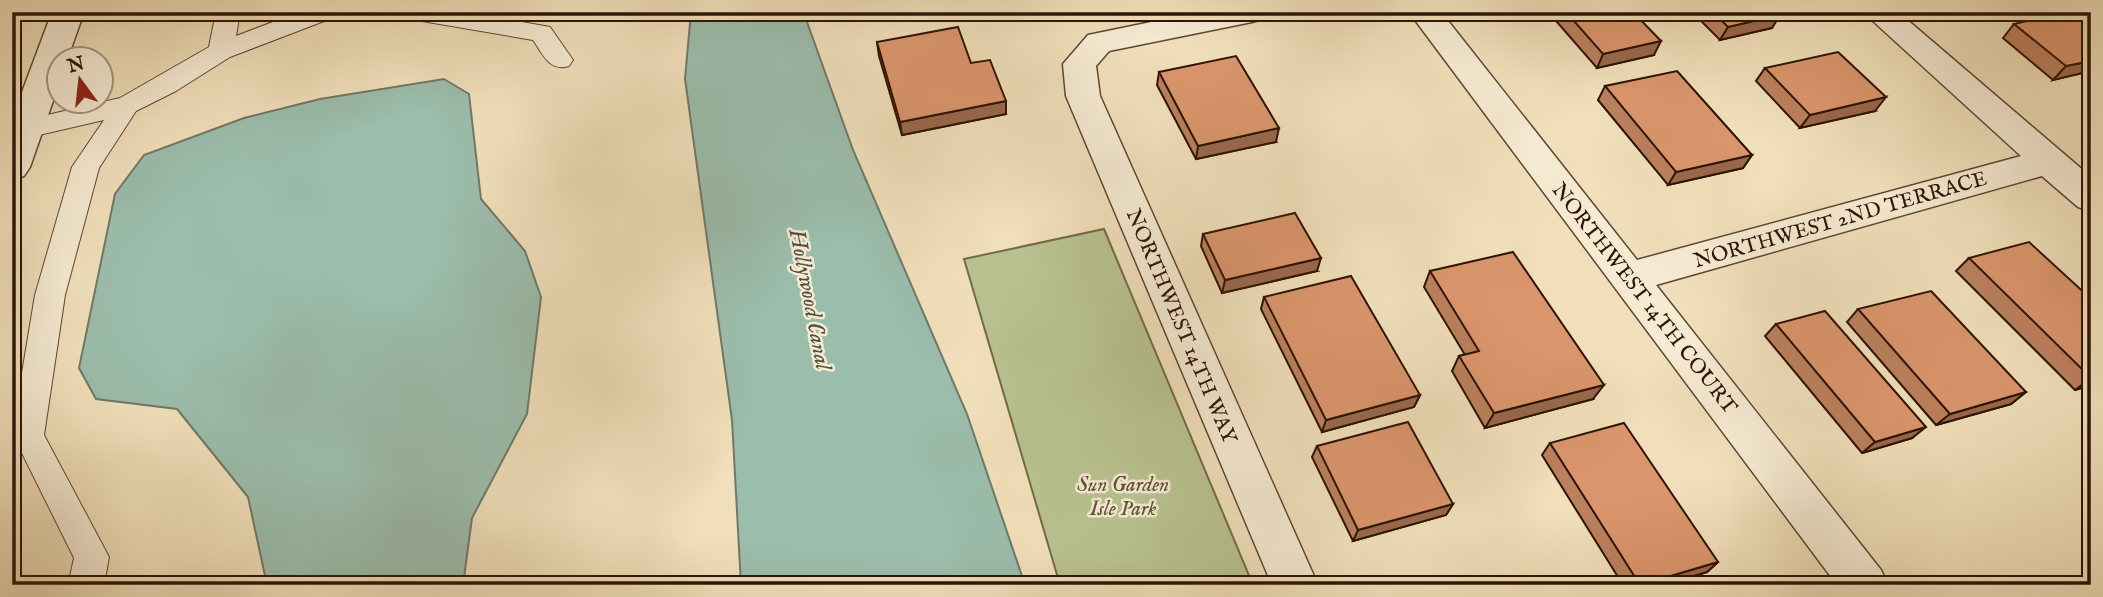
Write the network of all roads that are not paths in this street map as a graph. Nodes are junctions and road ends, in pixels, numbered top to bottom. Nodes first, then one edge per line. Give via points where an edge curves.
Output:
1 (68, 12) edge
2 (229, 12) edge
3 (323, 12) edge
4 (416, 12) edge
5 (1252, 12) edge
6 (1424, 12) edge
7 (1878, 12) edge
8 (221, 51) junction
9 (560, 60) dead end
10 (127, 105) junction
11 (26, 129) junction
12 (2049, 161) junction
13 (12, 167) edge
14 (2091, 198) edge
15 (1631, 277) junction
16 (86, 585) edge
17 (1295, 585) edge
18 (1865, 585) edge

1 - 11 street
2 - 8 lane
3 - 8 lane
4 - 9 lane via 541,33
5 - 17 street, NORTHWEST 14TH WAY via 1099,43 1079,64 1083,96
6 - 15 street, NORTHWEST 14TH COURT
7 - 12 street
8 - 10 lane
10 - 11 lane
10 - 16 lane via 86,167 50,295 28,436 92,557
11 - 13 street
12 - 14 street
12 - 15 street, NORTHWEST 2ND TERRACE
15 - 18 street, NORTHWEST 14TH COURT

